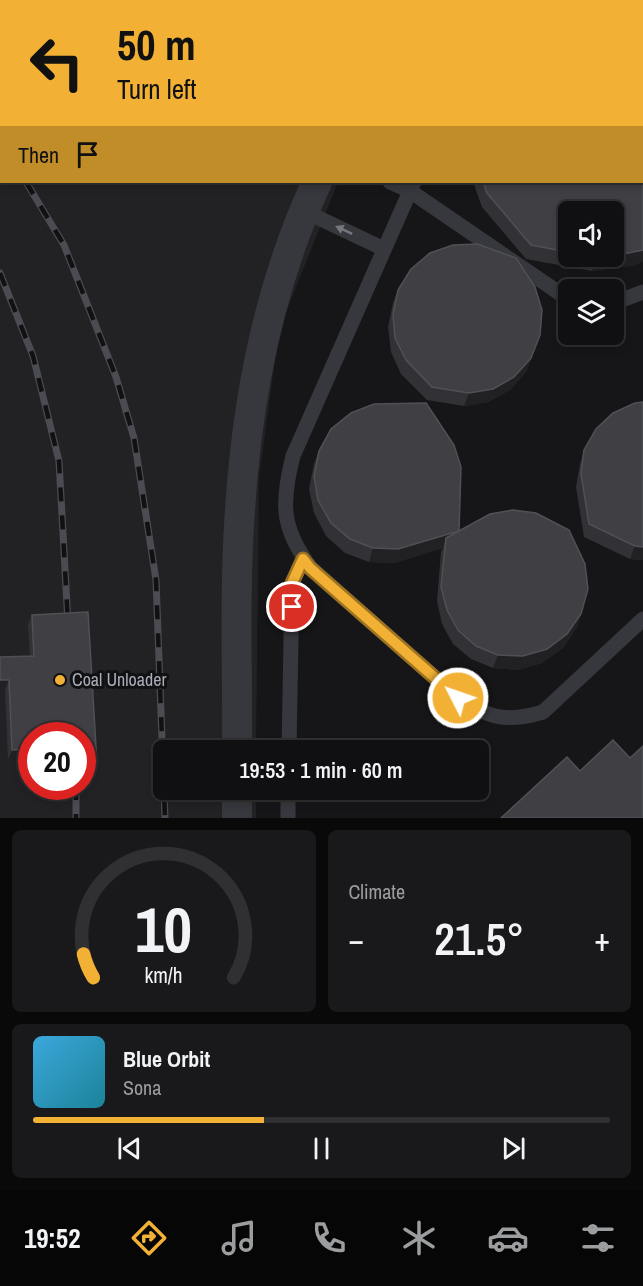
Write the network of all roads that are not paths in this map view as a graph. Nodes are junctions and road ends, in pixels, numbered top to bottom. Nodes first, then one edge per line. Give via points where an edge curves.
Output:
1 (317, 183) edge
2 (396, 183) edge
3 (412, 186) edge
4 (304, 211) junction
5 (384, 249) junction
6 (558, 292) edge
7 (643, 292) edge
8 (624, 299) edge
9 (303, 559) junction
10 (643, 620) edge
11 (237, 740) edge
12 (289, 740) edge
13 (237, 800) edge
14 (288, 800) edge
15 (237, 818) edge
16 (288, 818) edge

1 - 4 street
2 - 3 lane
3 - 5 lane
3 - 6 lane
5 -> 4 lane
4 - 11 street via 274,299 250,411 238,527
5 - 9 lane via 293,456 285,484 288,527 293,545
7 - 8 lane
9 - 10 lane via 458,698 500,719 543,712
9 - 12 lane via 292,583
13 - 15 street
14 - 16 lane

